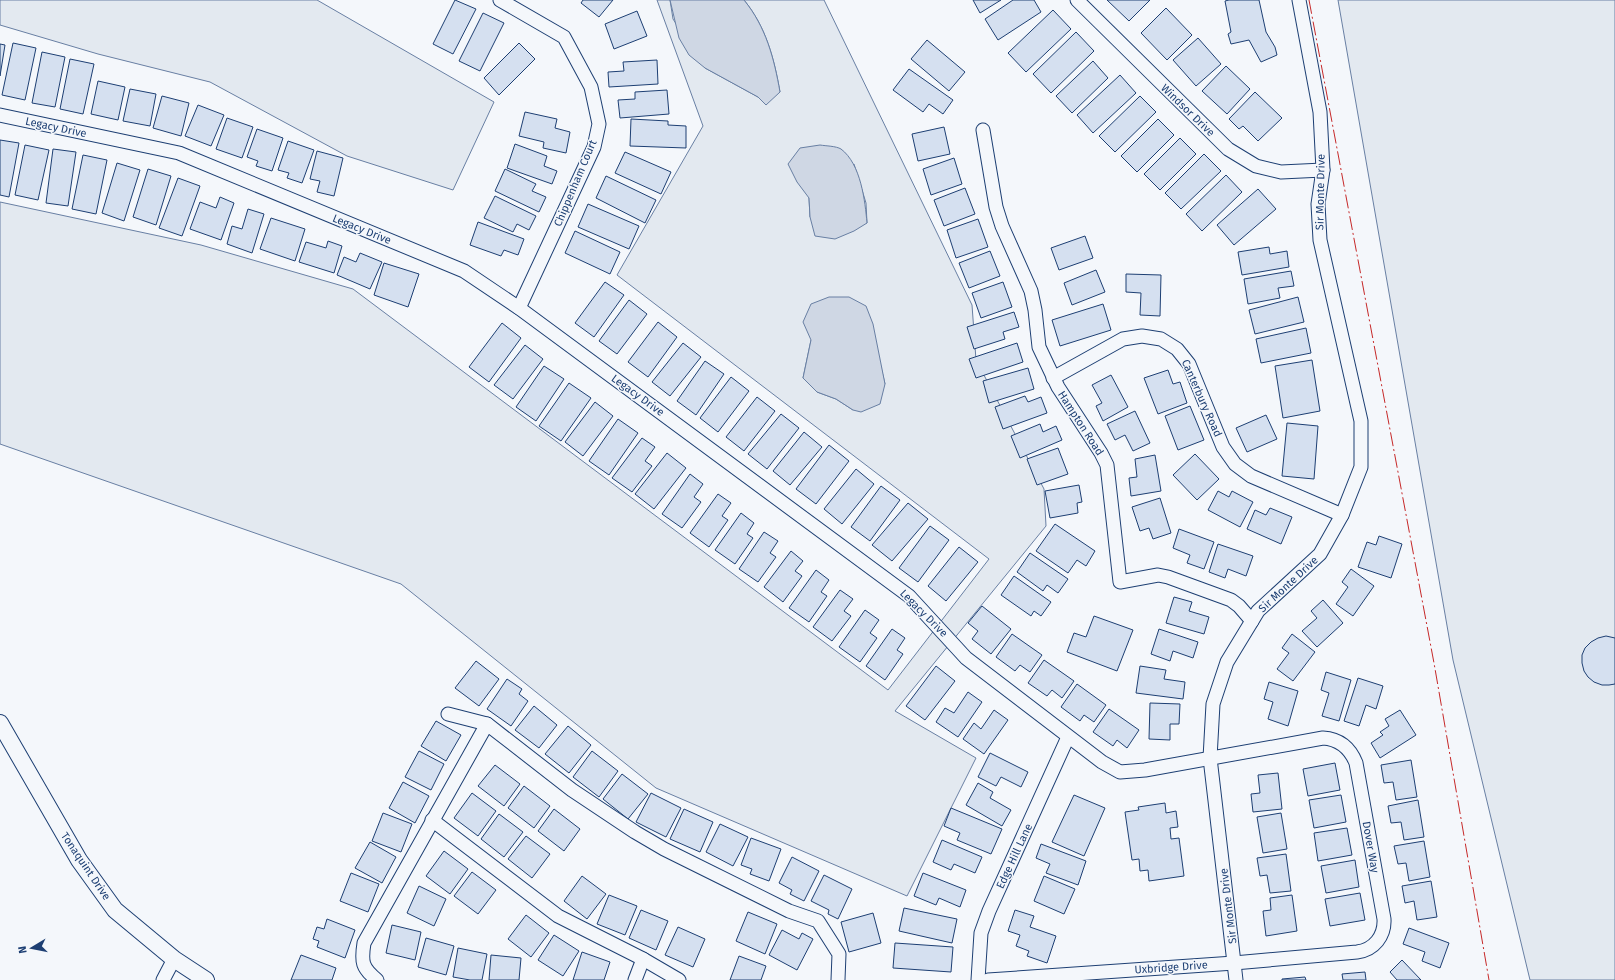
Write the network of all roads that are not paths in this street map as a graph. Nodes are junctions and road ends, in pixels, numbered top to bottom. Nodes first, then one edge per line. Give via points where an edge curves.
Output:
1 (500, 0) edge
2 (1077, 0) edge
3 (1299, 0) edge
4 (0, 115) edge
5 (983, 130) dead end
6 (1322, 170) junction
7 (519, 308) junction
8 (1053, 378) junction
9 (1342, 515) junction
10 (1252, 621) junction
11 (448, 714) dead end
12 (0, 723) edge
13 (488, 724) junction
14 (1068, 737) junction
15 (1210, 758) junction
16 (432, 820) junction
17 (174, 959) junction
18 (643, 959) junction
19 (1234, 963) junction
20 (163, 980) edge
21 (206, 980) edge
22 (377, 980) edge
23 (635, 980) edge
24 (679, 980) edge
25 (838, 980) edge
26 (978, 980) edge
27 (988, 980) edge
28 (1236, 980) edge

1 - 7 street, Chippenham Court via 564,37 591,87 599,124 594,147
2 - 6 street, Windsor Drive via 1228,149 1256,166 1281,172
3 - 6 street, Sir Monte Drive via 1320,112
4 - 7 street, Legacy Drive via 179,153 464,271
5 - 8 street, Hampton Road via 998,212 1031,291 1039,347
6 - 9 street, Sir Monte Drive via 1318,204 1320,240 1361,421 1361,467
7 - 14 street, Legacy Drive via 909,596 966,658
8 - 9 street, Canterbury Road via 1123,339 1142,336 1161,339 1177,349 1186,359 1223,447 1240,469 1257,480
8 - 10 street, Hampton Road via 1106,461 1120,582 1158,575 1168,577 1231,600
9 - 10 street, Sir Monte Drive via 1320,554 1258,611
10 - 15 street, Sir Monte Drive via 1227,662 1213,704
11 - 13 street
12 - 17 street, Tonaquint Drive via 79,860 115,910
13 - 16 street
13 - 25 street via 572,790 635,832 789,911 818,921 838,954
14 - 15 street, Legacy Drive via 1120,772
14 - 26 street, Edge Hill Lane via 989,911 981,933
15 - 19 street, Sir Monte Drive
15 - 19 street, Dover Way via 1323,738 1337,741 1346,747 1356,763 1384,919 1383,930 1378,940 1370,948 1360,952
16 - 18 street via 558,916
16 - 22 street via 364,944 362,956 366,971
17 - 20 street
17 - 21 street, Tonaquint Drive
18 - 23 street
18 - 24 street
19 - 27 street, Uxbridge Drive
19 - 28 street, Sir Monte Drive

